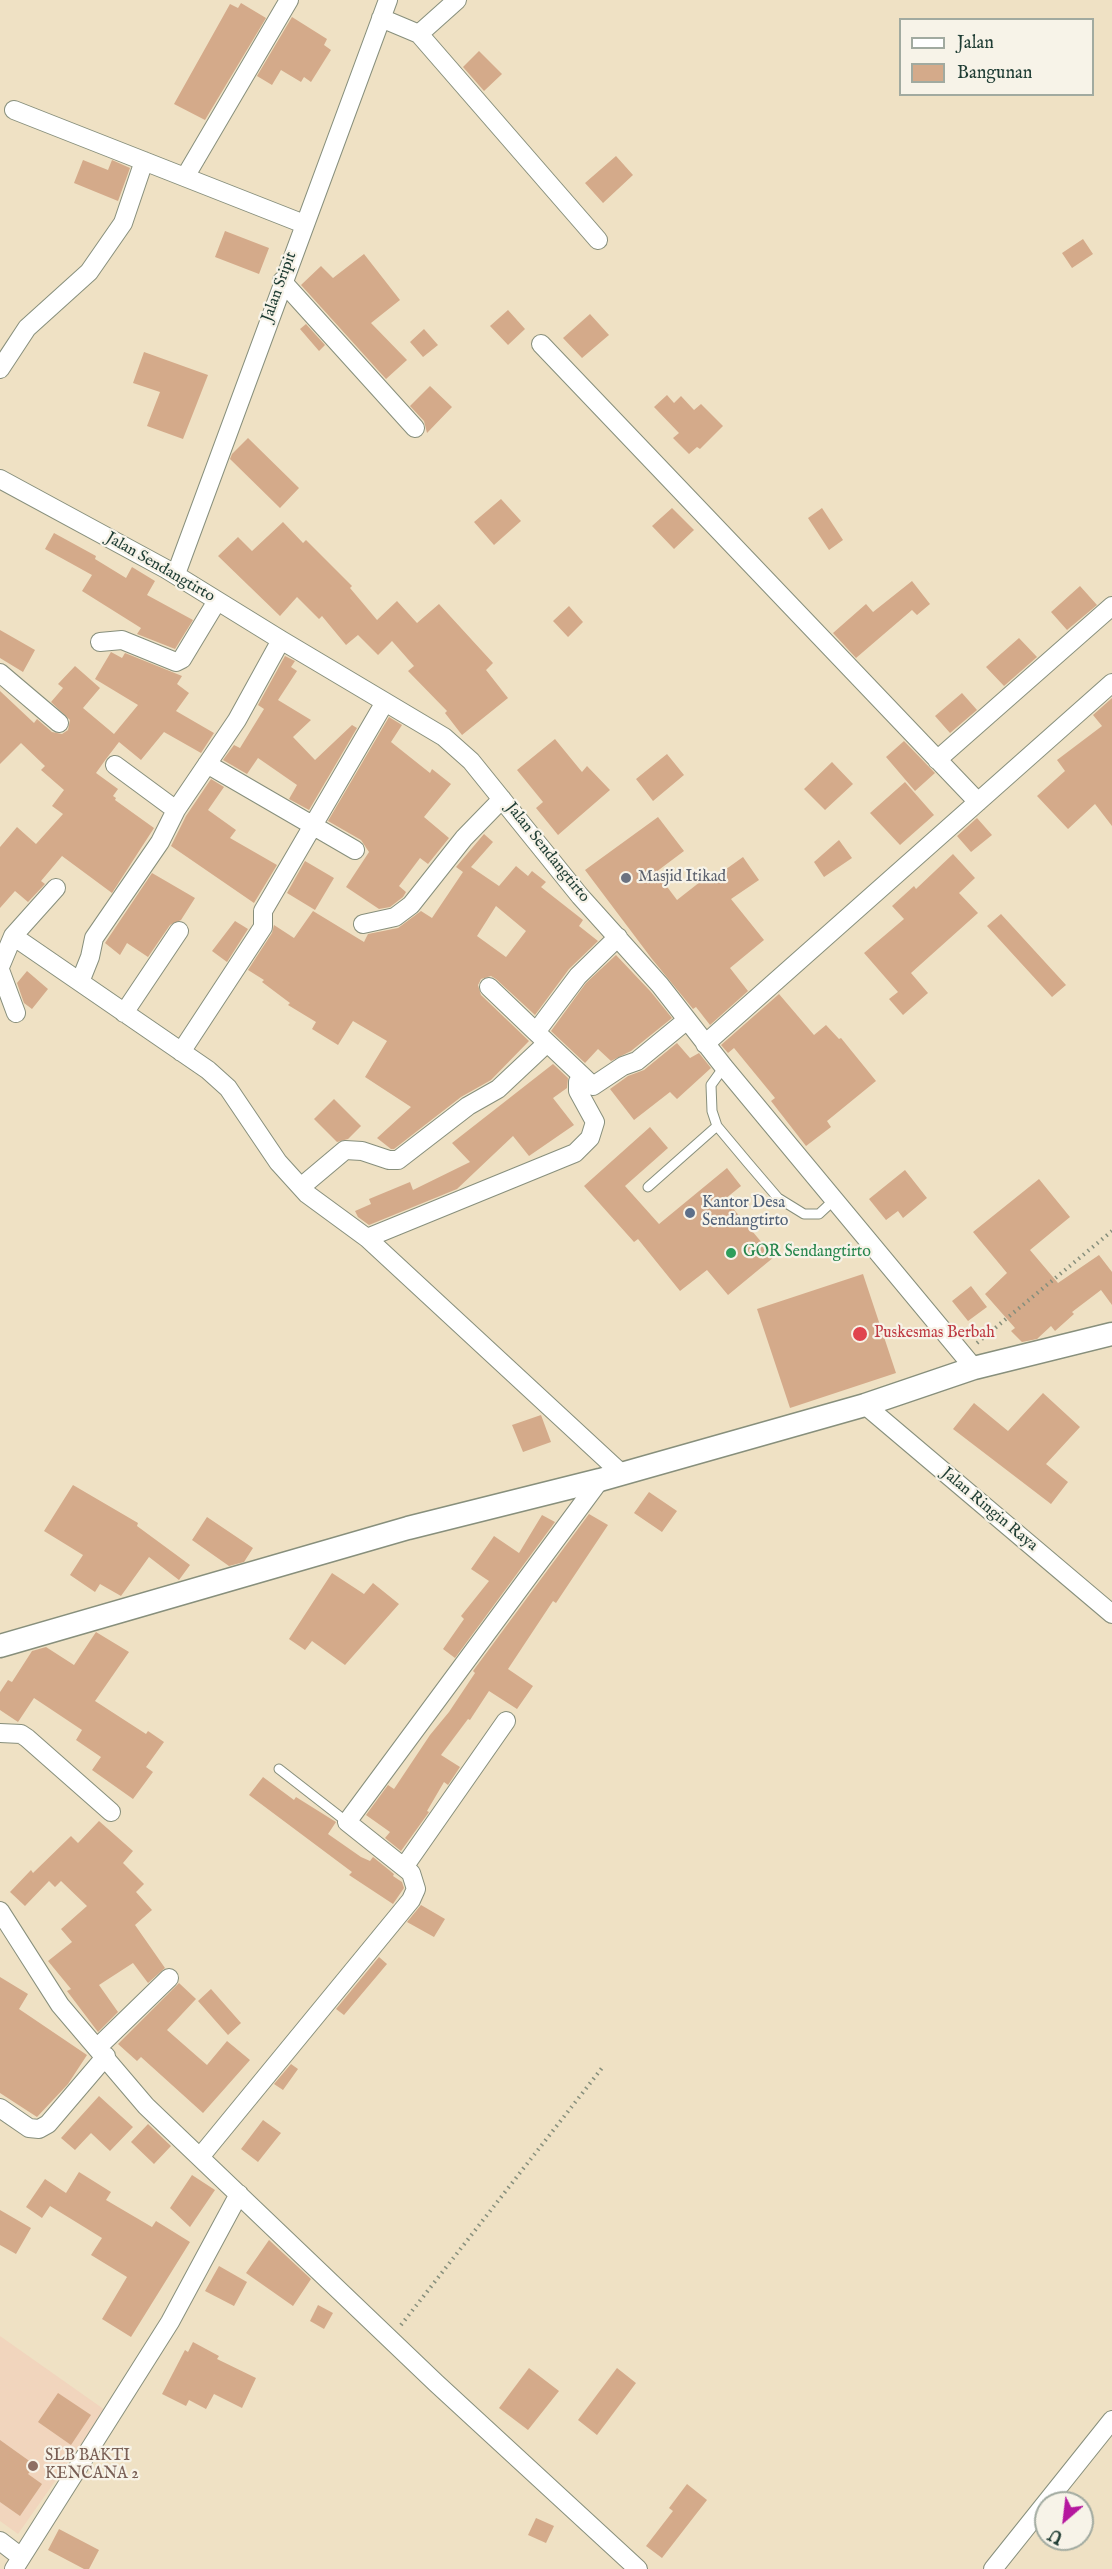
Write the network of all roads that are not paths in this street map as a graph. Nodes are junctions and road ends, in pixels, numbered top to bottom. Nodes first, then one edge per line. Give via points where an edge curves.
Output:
1 (289, 0) edge
2 (388, 0) edge
3 (457, 0) edge
4 (381, 18) junction
5 (419, 34) junction
6 (14, 110) dead end
7 (144, 161) junction
8 (185, 177) junction
9 (304, 224) junction
10 (598, 240) dead end
11 (282, 281) junction
12 (541, 344) dead end
13 (0, 369) edge
14 (415, 428) dead end
15 (0, 479) edge
16 (176, 574) junction
17 (217, 601) junction
18 (1112, 606) edge
19 (281, 640) junction
20 (100, 642) dead end
21 (0, 673) edge
22 (1111, 686) edge
23 (385, 702) junction
24 (60, 723) dead end
25 (937, 760) junction
26 (207, 764) junction
27 (115, 765) dead end
28 (502, 800) junction
29 (978, 802) junction
30 (176, 810) junction
31 (314, 825) junction
32 (356, 850) dead end
33 (56, 888) dead end
34 (363, 924) dead end
35 (179, 931) dead end
36 (13, 936) junction
37 (618, 937) junction
38 (0, 968) edge
39 (80, 982) junction
40 (489, 987) dead end
41 (16, 1013) dead end
42 (124, 1013) junction
43 (687, 1020) junction
44 (542, 1037) junction
45 (705, 1044) junction
46 (181, 1052) junction
47 (724, 1067) junction
48 (583, 1078) junction
49 (717, 1125) junction
50 (648, 1186) dead end
51 (301, 1188) junction
52 (834, 1200) junction
53 (367, 1238) junction
54 (1112, 1334) edge
55 (969, 1361) junction
56 (865, 1406) junction
57 (610, 1476) junction
58 (1112, 1614) edge
59 (0, 1646) edge
60 (506, 1721) dead end
61 (0, 1733) edge
62 (279, 1769) dead end
63 (111, 1812) dead end
64 (346, 1822) junction
65 (404, 1867) junction
66 (0, 1911) edge
67 (169, 1978) dead end
68 (102, 2052) junction
69 (0, 2109) edge
70 (200, 2157) junction
71 (239, 2194) junction
72 (1112, 2420) edge
73 (0, 2541) edge
74 (18, 2563) edge
75 (638, 2569) edge
76 (993, 2569) edge

1 - 8 street
2 - 4 street, Jalan Sripit
3 - 5 street
4 - 5 street
4 - 9 street, Jalan Sripit
5 - 10 street
6 - 7 street
7 - 8 street
7 - 13 street via 123,223 89,272 27,328
8 - 9 street
9 - 11 street, Jalan Sripit
11 - 14 street
11 - 16 street, Jalan Sripit
12 - 25 street
15 - 16 street, Jalan Sendangtirto
16 - 17 street, Jalan Sendangtirto
17 - 19 street, Jalan Sendangtirto
17 - 20 street via 182,660 176,662 122,640
18 - 25 street
19 - 23 street, Jalan Sendangtirto
19 - 26 street via 237,720
21 - 24 street
22 - 29 street
23 - 28 street, Jalan Sendangtirto via 444,737 471,761
23 - 31 street
25 - 29 street
26 - 30 street
26 - 31 street
27 - 30 street
28 - 34 street via 464,838 411,905 395,917
28 - 37 street, Jalan Sendangtirto
29 - 45 street
30 - 39 street via 160,842 94,938
31 - 32 street
31 - 46 street via 263,911 263,927
33 - 36 street
35 - 42 street
36 - 38 street
36 - 39 street
37 - 43 street, Jalan Sendangtirto
37 - 44 street via 579,976
38 - 41 street
39 - 42 street
40 - 44 street
42 - 46 street
43 - 45 street, Jalan Sendangtirto
43 - 48 street via 637,1061 597,1085
44 - 48 street
44 - 51 street via 498,1089 468,1106 398,1160 345,1150
45 - 47 street, Jalan Sendangtirto
46 - 51 street via 228,1088 278,1162
47 - 49 lane via 711,1085
47 - 52 street, Jalan Sendangtirto
48 - 53 street via 578,1082 578,1091 592,1115 594,1129 575,1153
49 - 50 lane
49 - 52 lane via 778,1198 804,1214 819,1214
51 - 53 street
52 - 55 street, Jalan Sendangtirto
53 - 57 street
54 - 55 street
55 - 56 street
56 - 57 street
56 - 58 street, Jalan Ringin Raya
57 - 59 street via 408,1528
57 - 64 street
60 - 65 street
61 - 63 street via 27,1738
62 - 64 lane
64 - 65 street
65 - 70 street via 415,1881 411,1900
66 - 68 street via 60,2005
67 - 68 street
68 - 69 street via 48,2124 39,2129 29,2128
68 - 70 street via 146,2106
70 - 71 street
71 - 74 street via 170,2322
71 - 75 street
72 - 76 street
73 - 74 street

